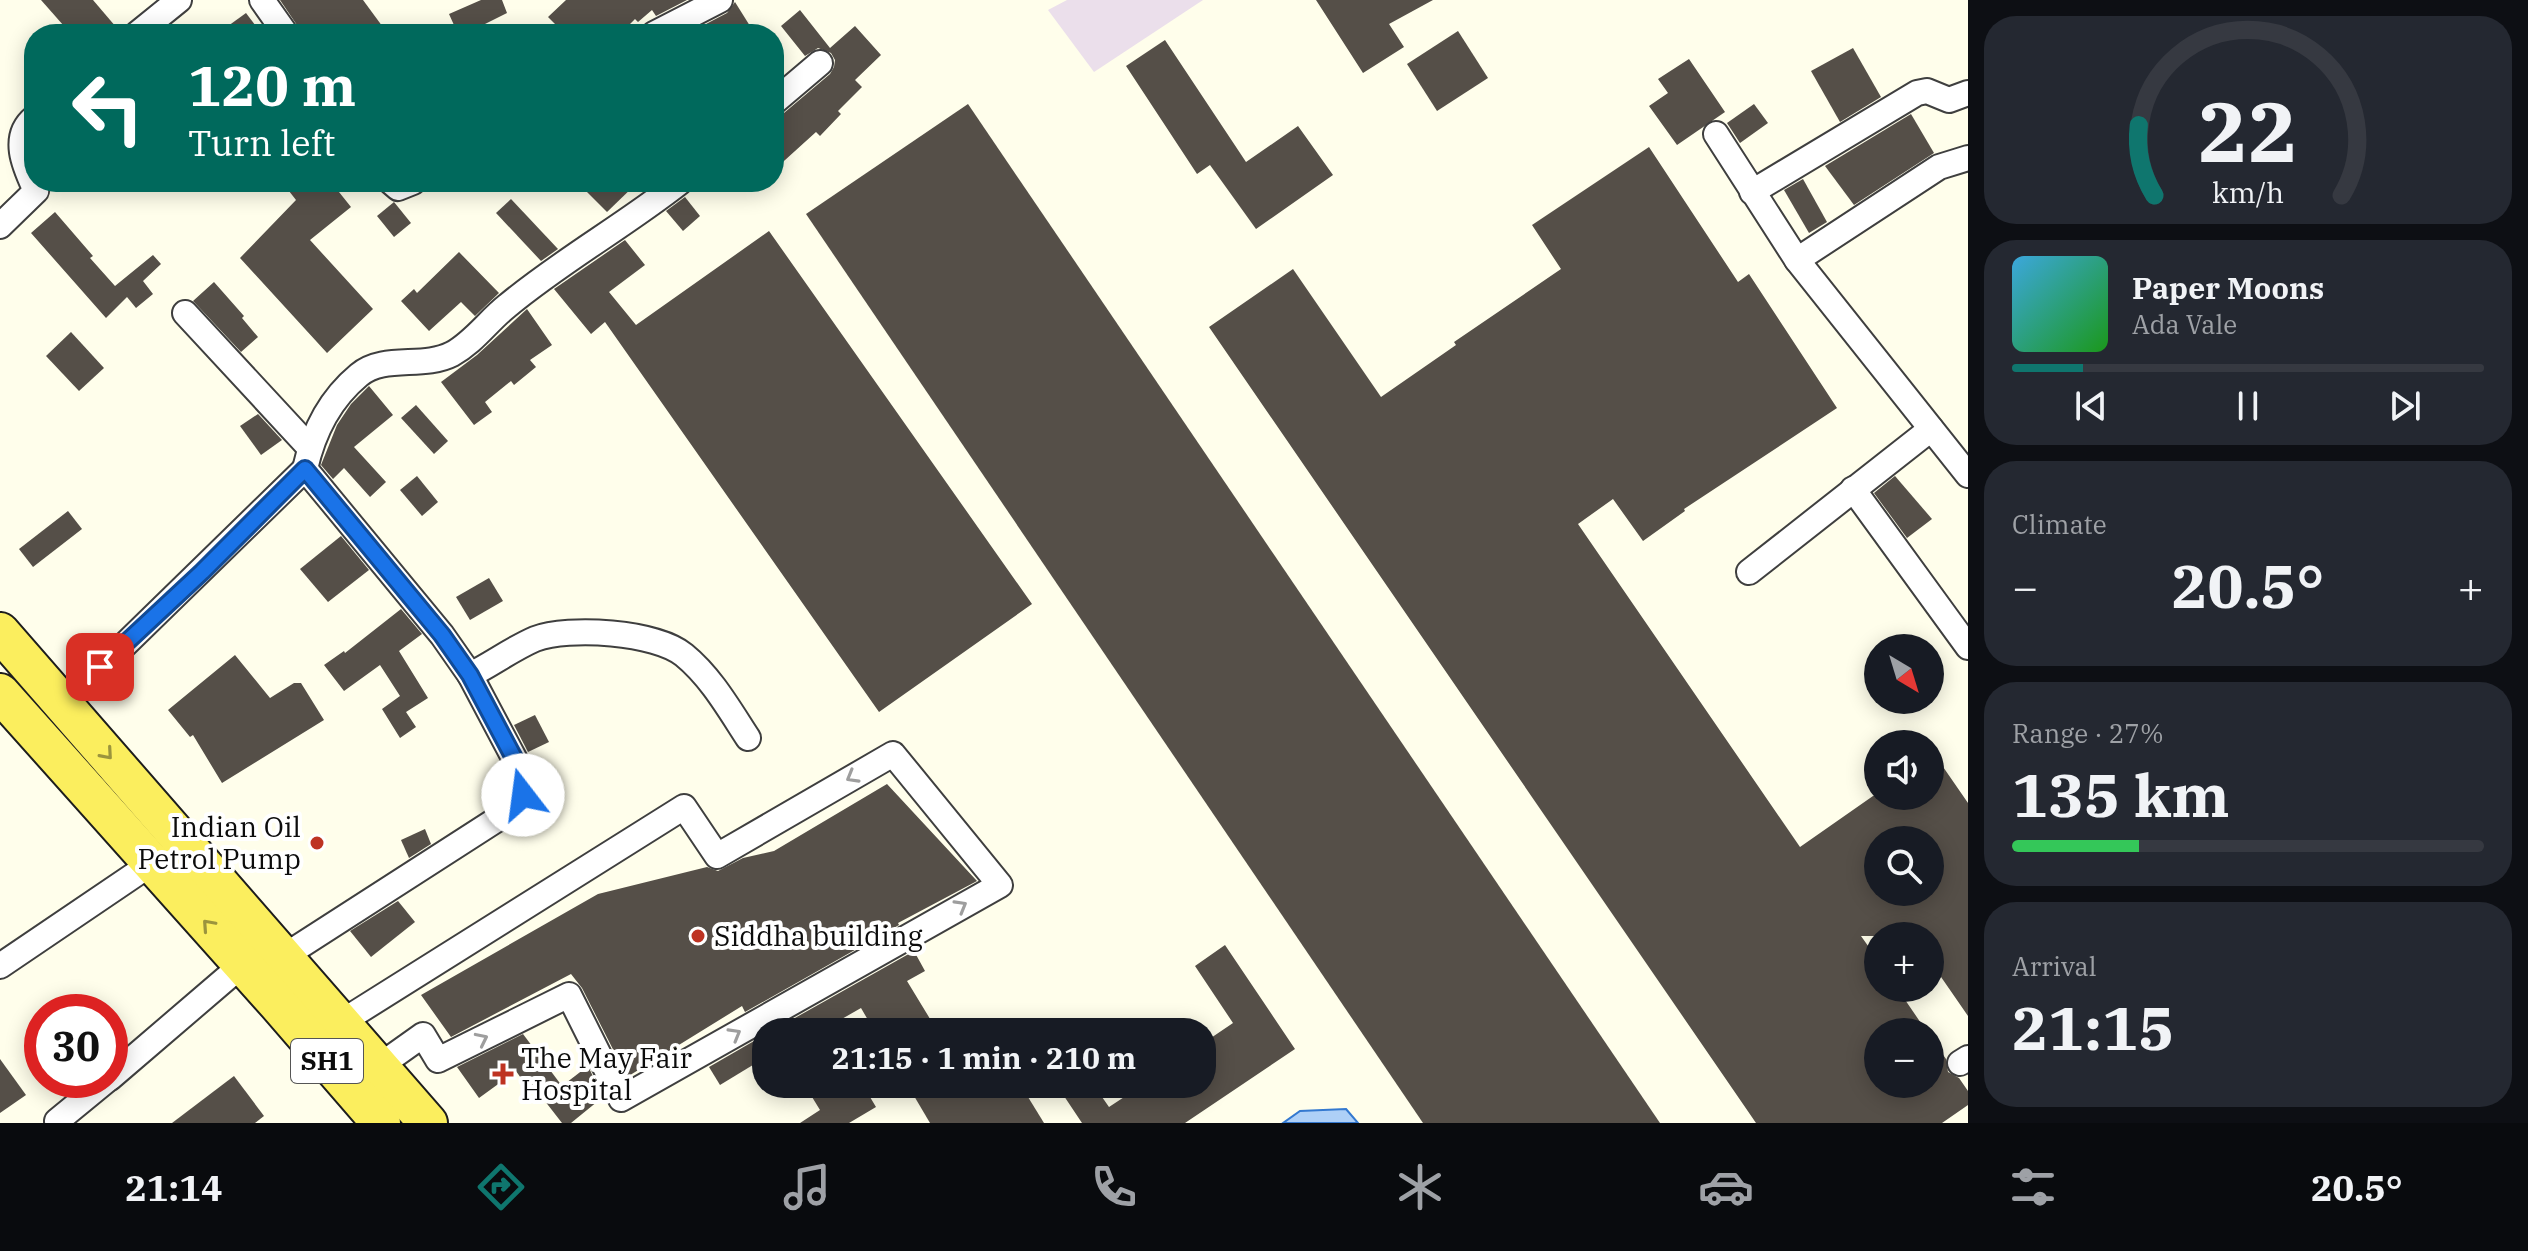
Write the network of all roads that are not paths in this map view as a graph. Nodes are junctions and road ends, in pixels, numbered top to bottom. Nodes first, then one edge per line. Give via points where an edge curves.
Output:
1 (179, 0) edge
2 (262, 0) edge
3 (720, 0) edge
4 (149, 24) edge
5 (279, 24) edge
6 (673, 24) edge
7 (820, 63) dead end
8 (1968, 93) edge
9 (784, 94) edge
10 (1716, 134) dead end
11 (24, 138) edge
12 (1968, 158) edge
13 (24, 166) edge
14 (35, 192) edge
15 (666, 192) edge
16 (1752, 192) junction
17 (0, 226) edge
18 (1797, 260) junction
19 (185, 313) dead end
20 (1931, 429) junction
21 (308, 458) junction
22 (1968, 475) edge
23 (1853, 489) junction
24 (1749, 572) dead end
25 (0, 632) edge
26 (1968, 647) edge
27 (470, 675) junction
28 (52, 691) junction
29 (4, 704) edge
30 (748, 738) dead end
31 (152, 863) junction
32 (283, 957) junction
33 (243, 964) junction
34 (0, 966) edge
35 (340, 1023) junction
36 (128, 1063) edge
37 (384, 1073) junction
38 (85, 1098) edge
39 (57, 1121) dead end
40 (375, 1121) edge
41 (428, 1123) edge

1 - 4 street
2 - 5 street
3 - 6 street
7 - 9 street
8 - 16 street via 1949,100 1927,91 1917,93
10 - 16 street
11 - 13 street
12 - 18 street via 1939,167
14 - 17 street
15 - 21 street via 506,307 450,355 372,367 359,375 325,415
16 - 18 street
18 - 20 street
19 - 21 street
20 - 22 street
20 - 23 street
21 - 27 street
21 - 28 street
23 - 24 street
23 - 26 street
25 - 28 main road, SH1
27 - 30 street via 550,636 588,633 639,639 683,653 705,675
27 - 32 street via 522,773 523,795 513,809
28 - 29 street
28 -> 32 main road, SH1
29 - 31 main road, SH1
33 -> 31 main road, SH1
31 - 34 street
32 - 35 main road, SH1
33 - 36 street
33 - 40 main road, SH1
35 - 37 main road, SH1
37 -> 35 street via 423,1035 438,1060 569,995 621,1099 1000,885 893,754 717,856 684,807
37 - 40 street
37 - 41 main road, SH1
38 - 39 street

